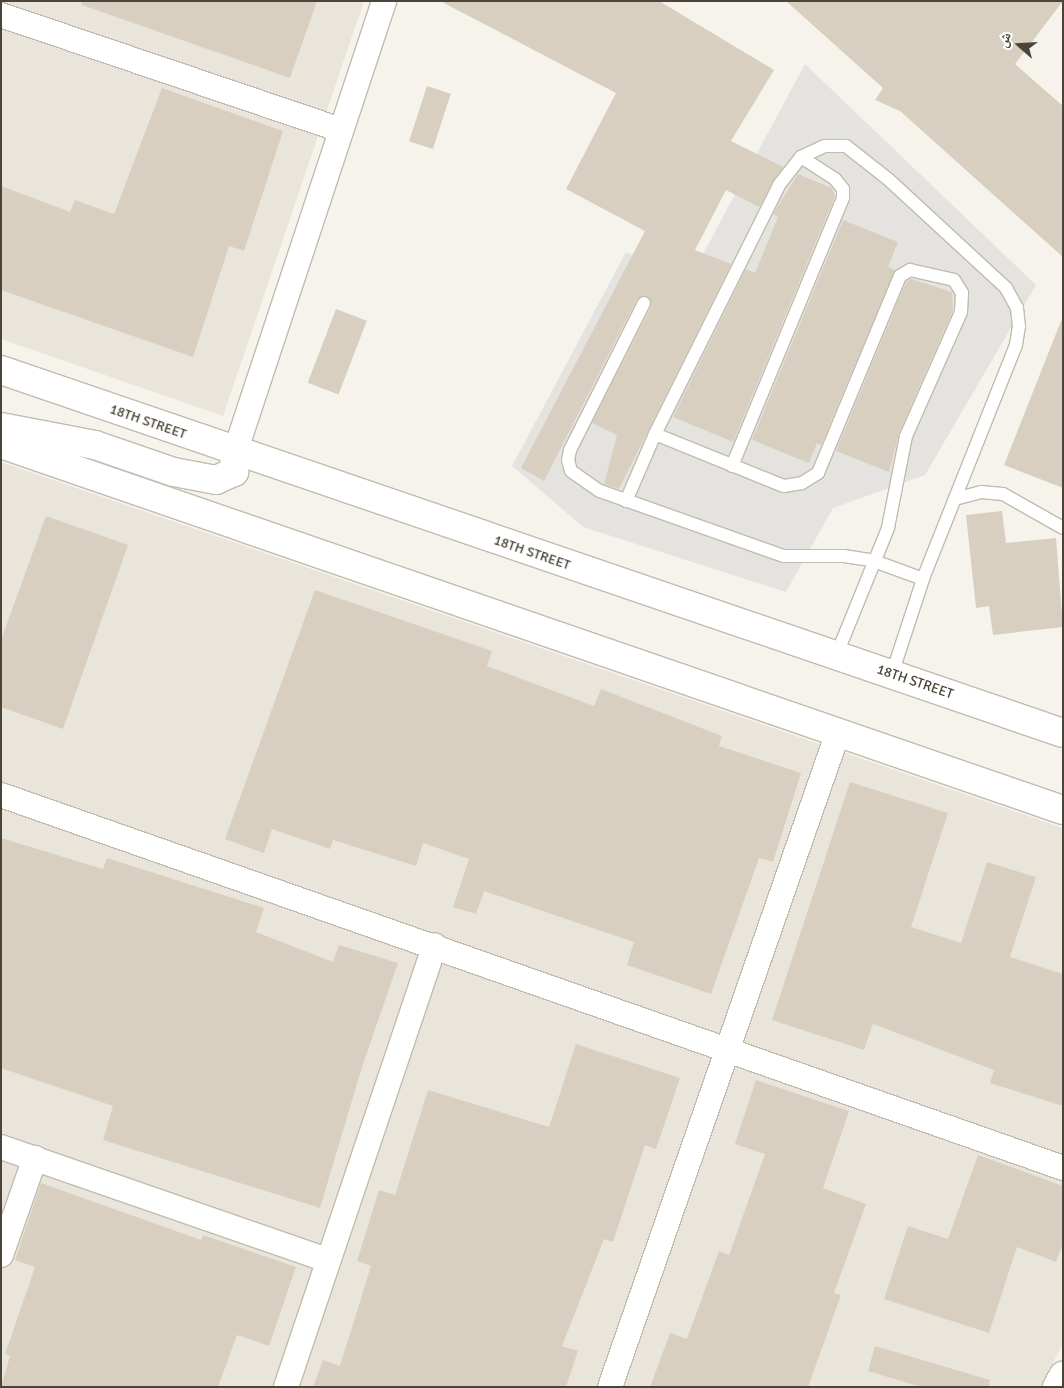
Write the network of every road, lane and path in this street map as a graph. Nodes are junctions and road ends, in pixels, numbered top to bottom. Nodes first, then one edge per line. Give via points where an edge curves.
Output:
1 (384, 1) edge
2 (1, 15) edge
3 (340, 130) junction
4 (801, 157) junction
5 (644, 303) dead end
6 (1, 370) edge
7 (1, 426) edge
8 (655, 434) junction
9 (1, 444) edge
10 (235, 452) junction
11 (732, 466) junction
12 (955, 499) junction
13 (626, 501) junction
14 (1063, 528) edge
15 (874, 561) junction
16 (923, 579) junction
17 (836, 656) junction
18 (892, 674) junction
19 (1063, 732) edge
20 (837, 734) junction
21 (1, 795) edge
22 (1063, 810) edge
23 (434, 945) junction
24 (727, 1049) junction
25 (1, 1147) edge
26 (35, 1158) junction
27 (1063, 1168) edge
28 (1, 1255) edge
29 (328, 1260) junction
30 (1063, 1376) edge
31 (286, 1387) edge
32 (610, 1387) edge
33 (1057, 1387) edge

1 - 3 street
2 - 3 street
3 - 10 street
4 - 8 lane via 778,185
4 - 11 lane via 835,179 843,189 844,198
4 - 12 lane via 825,146 846,146 888,179 999,282 1017,308 1016,345
5 - 13 lane via 570,450 568,460 571,471 585,483
6 - 10 street, 18TH STREET
7 - 10 street via 95,445 174,472 216,480 234,472
8 - 11 lane
8 - 13 lane
9 - 20 street
10 - 17 street, 18TH STREET
11 - 15 lane via 784,486 802,483 818,473 900,276 910,270 954,280 962,293 960,312 906,436 890,518
12 - 14 lane via 981,492 1002,494
12 - 16 lane
13 - 15 lane via 784,556 844,556
15 - 16 lane
15 - 17 lane
16 - 18 lane
17 - 18 street, 18TH STREET
18 - 19 street, 18TH STREET
20 - 22 street
20 - 24 street
21 - 23 street
23 - 24 street
23 - 29 street
24 - 27 street
24 - 32 street
25 - 26 street
26 - 28 street
26 - 29 street
29 - 31 street
30 - 33 street

